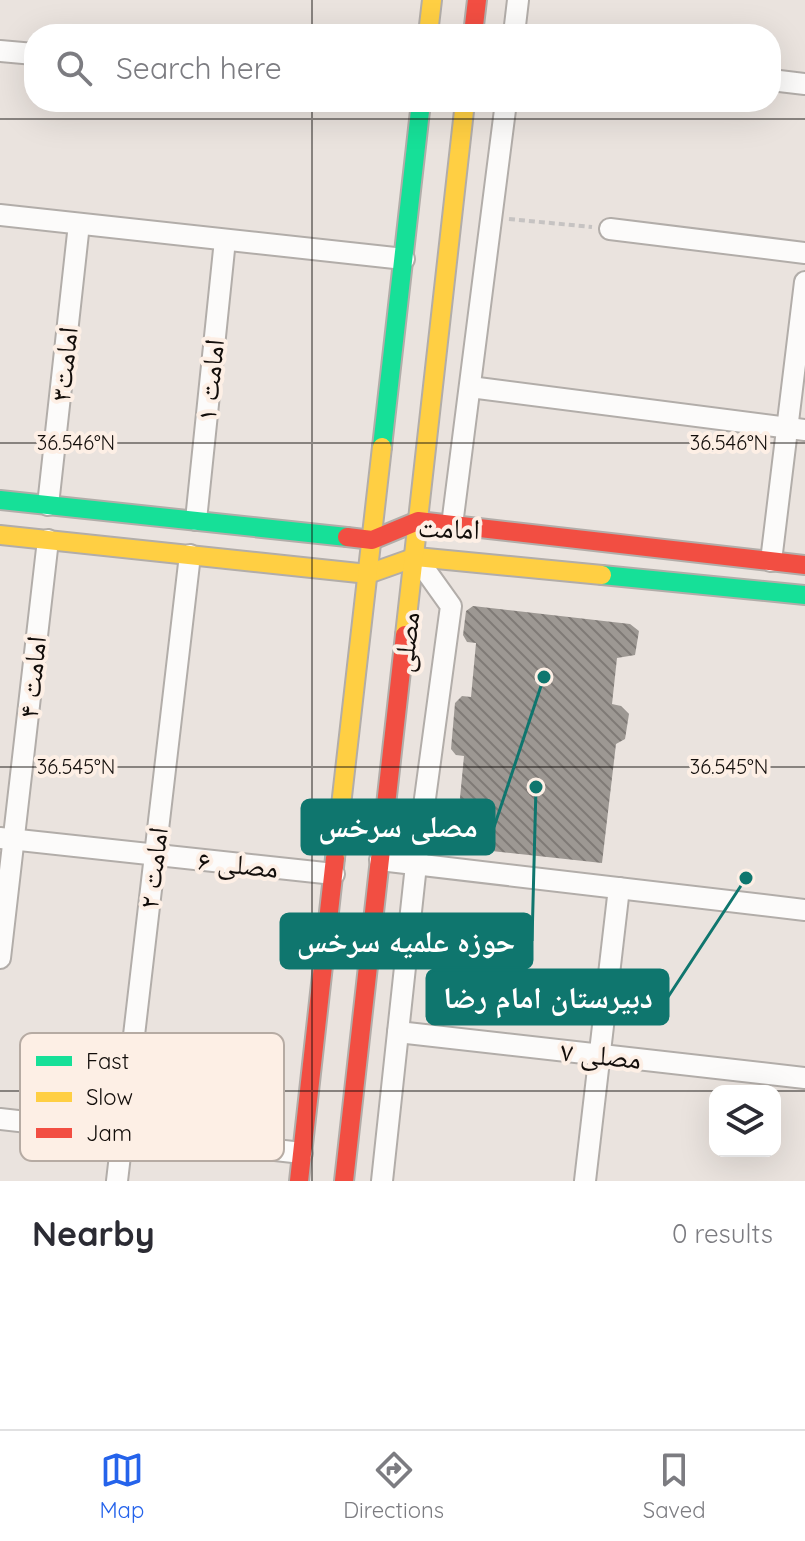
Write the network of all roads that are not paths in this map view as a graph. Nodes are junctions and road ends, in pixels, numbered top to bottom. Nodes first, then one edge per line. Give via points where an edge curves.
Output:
1 (432, 0) edge
2 (477, 0) edge
3 (518, 0) edge
4 (429, 24) edge
5 (474, 24) edge
6 (515, 24) edge
7 (0, 51) edge
8 (24, 53) edge
9 (781, 81) edge
10 (805, 84) edge
11 (420, 112) edge
12 (464, 112) edge
13 (505, 112) edge
14 (0, 215) edge
15 (79, 224) junction
16 (610, 229) road end
17 (225, 240) junction
18 (805, 253) edge
19 (404, 259) junction
20 (805, 282) edge
21 (470, 387) junction
22 (796, 430) edge
23 (0, 500) edge
24 (48, 505) junction
25 (196, 520) junction
26 (418, 521) junction
27 (452, 525) junction
28 (0, 535) edge
29 (48, 540) junction
30 (372, 540) junction
31 (190, 555) junction
32 (416, 557) junction
33 (771, 561) junction
34 (805, 565) edge
35 (368, 574) junction
36 (767, 590) junction
37 (805, 595) edge
38 (7, 839) edge
39 (154, 855) junction
40 (380, 860) junction
41 (416, 865) junction
42 (334, 874) junction
43 (619, 888) junction
44 (805, 910) edge
45 (0, 958) edge
46 (398, 1032) junction
47 (134, 1033) edge
48 (599, 1055) junction
49 (805, 1078) edge
50 (0, 1119) edge
51 (20, 1121) edge
52 (284, 1151) edge
53 (324, 1156) junction
54 (120, 1161) edge
55 (117, 1181) edge
56 (299, 1181) edge
57 (344, 1181) edge
58 (382, 1181) edge
59 (585, 1181) edge

1 - 4 street
2 - 5 street
3 - 6 street
7 - 8 street
9 - 10 street
11 - 19 street, مصلی
12 - 26 street, مصلی
13 - 21 street
14 - 15 street
15 - 17 street
15 - 24 street, امامت۳
16 - 18 street
17 - 19 street
17 - 25 street, امامت ۱
19 - 30 street, مصلی
20 - 22 street
21 - 22 street
21 - 27 street
22 - 33 street
23 - 24 street, امامت
24 - 25 street, امامت
25 - 30 street, امامت
26 - 27 street, امامت
26 - 30 street, امامت
26 - 32 street, مصلی
27 - 33 street, امامت
28 - 29 street, امامت
29 - 31 street, امامت
29 - 38 street, امامت ۴
30 - 35 street, مصلی
31 - 35 street, امامت
31 - 39 street, امامت ۲
32 - 35 street, امامت
32 - 36 street, امامت
32 - 40 street, مصلی
32 - 41 street via 451,606
33 - 34 street, امامت
33 - 36 street
35 - 42 street, مصلی
36 - 37 street, امامت
38 - 39 street, مصلی ۶
38 - 45 street, امامت ۴
39 - 42 street, مصلی ۶
39 - 47 street, امامت ۲
40 - 41 street
40 - 53 street, مصلی
41 - 43 street
41 - 46 street
42 - 53 street, مصلی
43 - 44 street
43 - 48 street
46 - 48 street, مصلی ۷
46 - 58 street
48 - 49 street, مصلی ۷
48 - 59 street
50 - 51 street
52 - 53 street
53 - 56 street, مصلی
53 - 57 street, مصلی
54 - 55 street, امامت ۲

